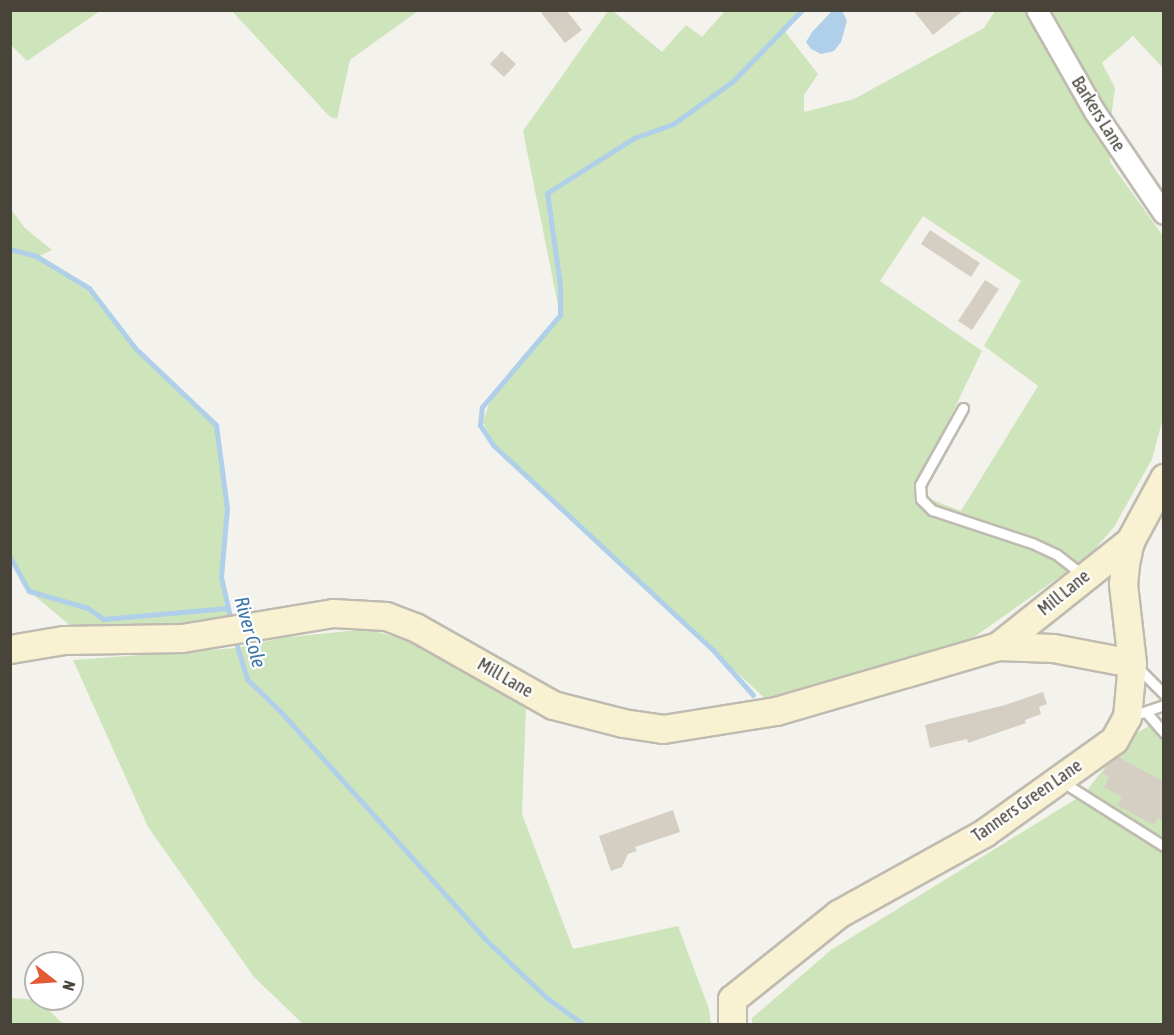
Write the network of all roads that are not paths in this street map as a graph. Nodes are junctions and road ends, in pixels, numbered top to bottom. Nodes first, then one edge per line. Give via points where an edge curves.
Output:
1 (1037, 10) edge
2 (1164, 214) edge
3 (963, 408) dead end
4 (1164, 478) edge
5 (1130, 541) junction
6 (1084, 576) junction
7 (998, 646) junction
8 (10, 649) edge
9 (1132, 663) junction
10 (1164, 694) edge
11 (1164, 705) edge
12 (1136, 715) junction
13 (1164, 733) edge
14 (1059, 779) junction
15 (1164, 846) edge
16 (732, 1024) edge

1 - 2 street, Barkers Lane via 1095,112
3 - 6 lane via 920,485 921,499 932,510 1056,554
4 - 5 street, Tanners Green Lane
5 - 6 street, Mill Lane
5 - 9 street, Tanners Green Lane via 1123,584
6 - 7 street, Mill Lane
7 - 8 street, Mill Lane via 776,711 663,729 553,705 415,627 386,616 333,613 182,639 64,640
7 - 9 street, Mill Lane via 1053,648
9 - 10 lane
9 - 12 street, Tanners Green Lane
11 - 12 lane
12 - 13 lane
12 - 14 street, Tanners Green Lane via 1114,740
14 - 15 lane
14 - 16 street, Tanners Green Lane via 984,833 838,914 732,999

